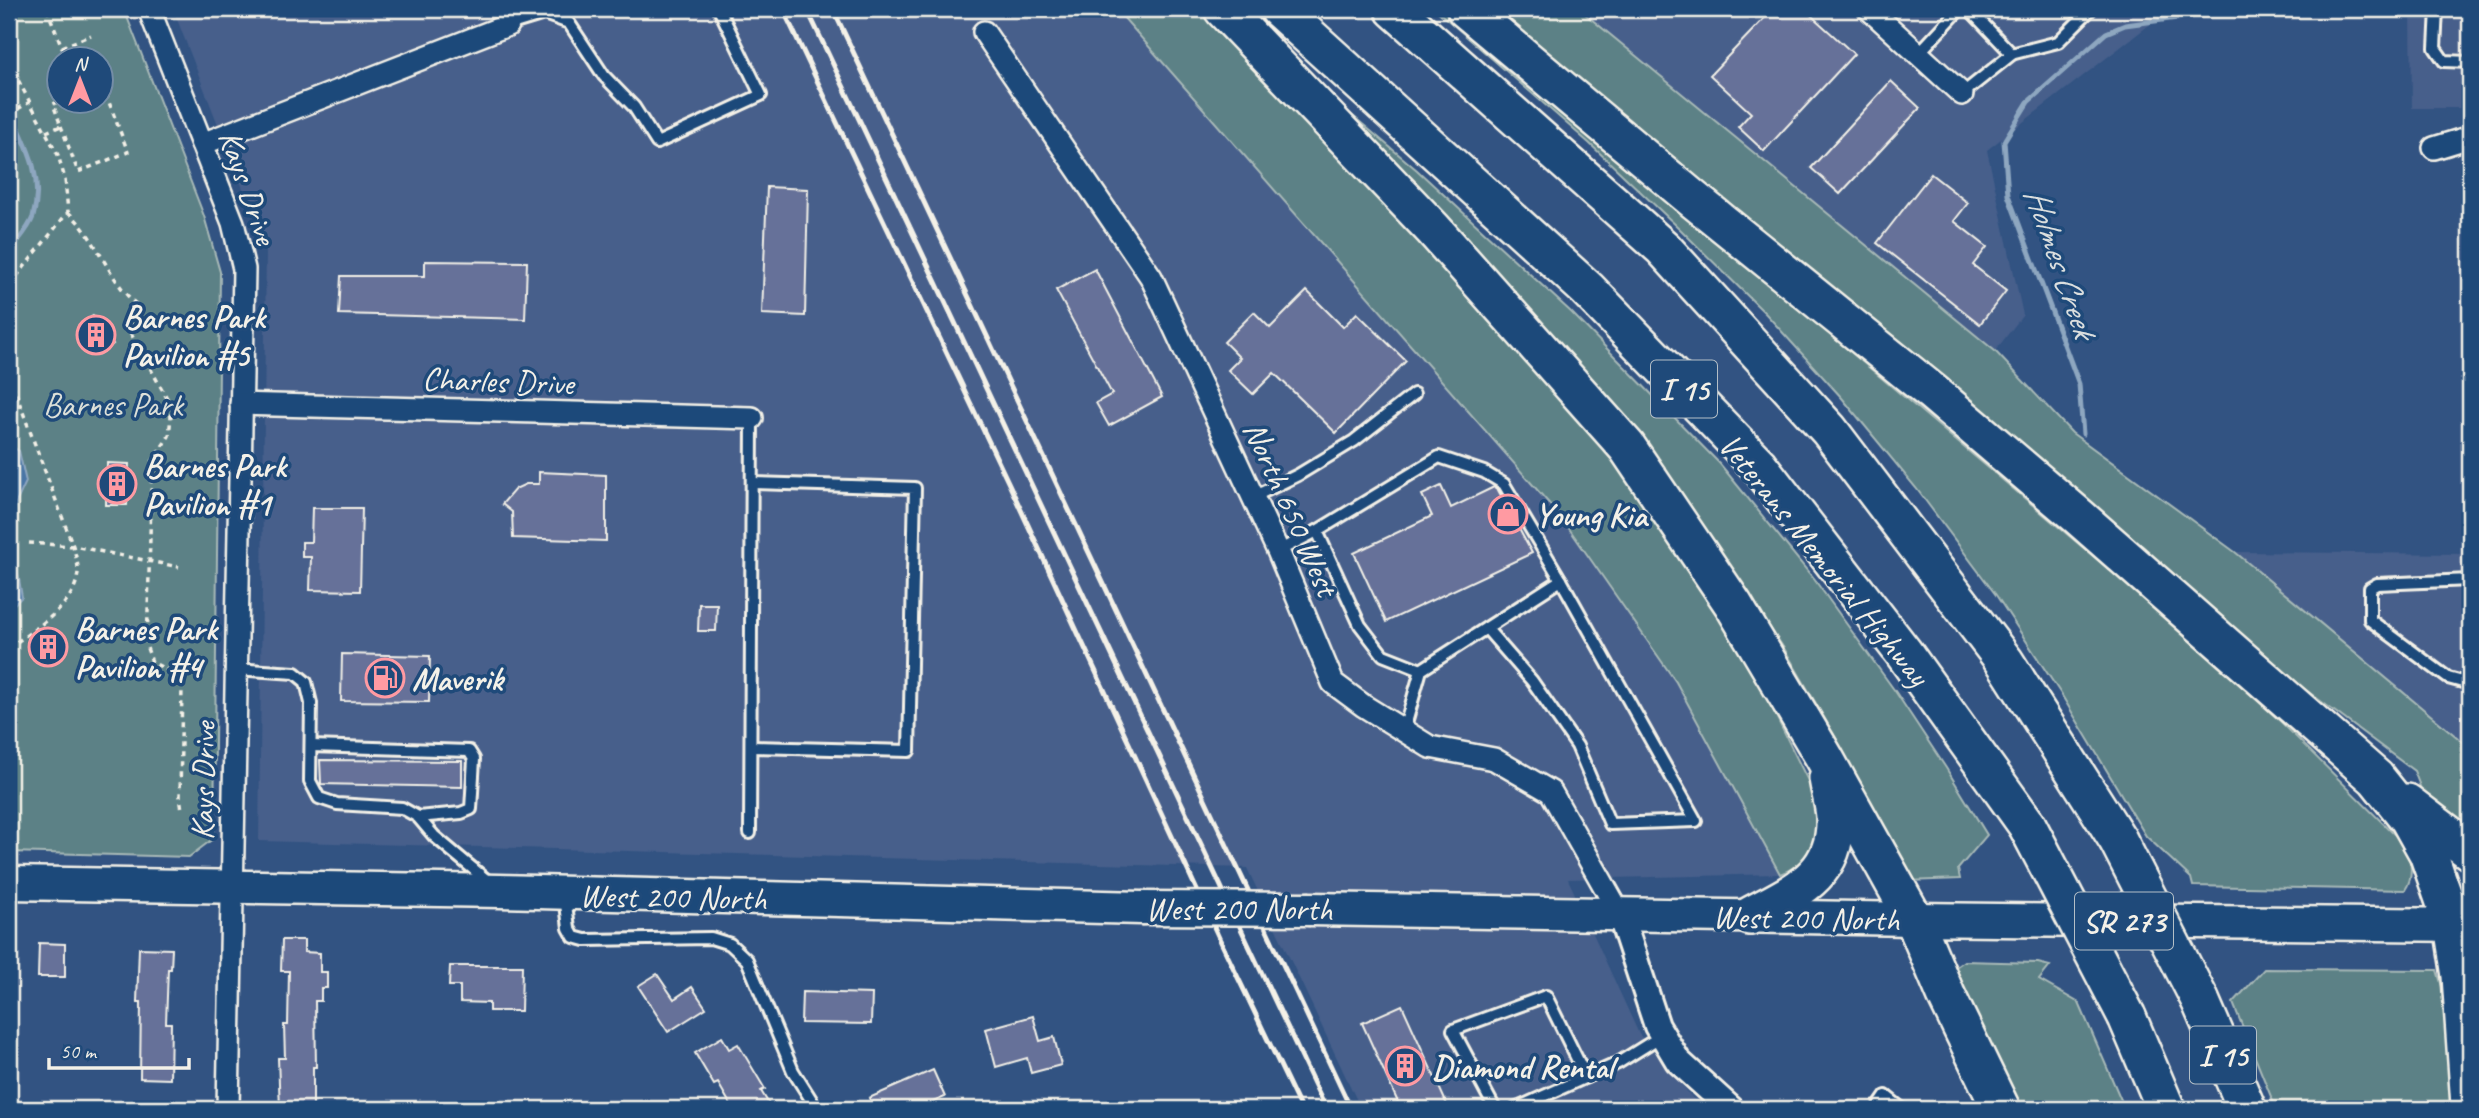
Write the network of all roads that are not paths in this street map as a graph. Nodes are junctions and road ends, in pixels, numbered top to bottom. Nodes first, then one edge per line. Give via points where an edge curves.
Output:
1 (149, 9) edge
2 (719, 9) edge
3 (1223, 9) edge
4 (1279, 9) edge
5 (1394, 9) edge
6 (1466, 9) edge
7 (1869, 9) edge
8 (1960, 9) edge
9 (1969, 9) edge
10 (2091, 9) edge
11 (2437, 9) edge
12 (511, 17) edge
13 (985, 32) dead end
14 (1918, 54) junction
15 (2011, 54) junction
16 (2470, 62) edge
17 (1962, 94) joint
18 (2470, 137) edge
19 (202, 144) junction
20 (2434, 148) dead end
21 (1414, 394) dead end
22 (242, 404) junction
23 (752, 418) joint
24 (752, 483) junction
25 (1253, 497) junction
26 (1317, 531) junction
27 (1278, 551) junction
28 (1561, 580) junction
29 (2470, 580) edge
30 (1486, 628) junction
31 (236, 669) junction
32 (1420, 670) junction
33 (2470, 684) edge
34 (1404, 730) junction
35 (311, 746) junction
36 (751, 747) junction
37 (1824, 757) junction
38 (2376, 778) junction
39 (418, 817) junction
40 (750, 832) dead end
41 (2470, 851) edge
42 (9, 883) edge
43 (231, 888) junction
44 (500, 891) junction
45 (564, 893) junction
46 (1620, 914) junction
47 (1750, 916) junction
48 (1914, 919) junction
49 (2462, 925) edge
50 (1663, 1035) junction
51 (1586, 1077) junction
52 (1721, 1104) edge
53 (2470, 1105) edge
54 (228, 1109) edge
55 (817, 1109) edge
56 (1495, 1109) edge
57 (1515, 1109) edge
58 (1877, 1109) edge
59 (1902, 1109) edge
60 (2001, 1109) edge
61 (2166, 1109) edge
62 (2247, 1109) edge

1 - 19 street, Kays Drive
2 - 12 lane via 761,95 657,143 569,23 544,14
3 - 37 highway via 1433,229 1627,447 1733,604
4 - 61 highway, Veterans Memorial Highway / I 15, bridge via 1587,289 1759,466 1903,652 2027,825 2127,1017
5 - 62 highway, I 15, bridge via 1663,248 1829,430 2005,662 2118,840 2200,1000
6 - 38 highway via 1931,391
7 - 14 street
8 - 14 lane
9 - 15 lane
10 - 15 lane via 2058,42
11 - 16 lane via 2435,48 2444,61
12 - 19 street
13 - 25 street, North 650 West via 1151,277
14 - 17 street
15 - 17 lane
18 - 20 street
19 - 22 street, Kays Drive via 233,223 244,269
21 - 25 lane via 1354,441
22 - 23 street, Charles Drive
22 - 31 street, Kays Drive
23 - 24 lane
24 - 36 lane
24 - 36 lane via 915,488 909,751
25 - 27 street, North 650 West
26 - 27 lane
26 - 28 lane via 1439,457 1485,472 1504,484
26 - 32 lane via 1360,625 1383,655
27 - 34 street, North 650 West via 1333,683
28 - 30 lane
28 - 30 lane via 1696,821 1610,824 1577,746 1532,681
29 - 33 lane via 2377,583 2371,589 2370,620 2448,678
30 - 32 lane
31 - 35 lane via 295,673 306,682 312,703
31 - 43 street, Kays Drive
32 - 34 lane
34 - 46 street, North 650 West via 1430,747 1494,759 1551,792
35 - 39 lane via 310,781 319,798 337,804 402,808
35 - 39 lane via 468,751 474,759 471,809
36 - 40 lane
37 - 47 highway via 1835,816 1827,859 1802,887
37 - 48 highway
38 - 41 highway
38 - 49 highway via 2409,820
39 - 44 lane
42 - 43 main road, West 200 North
43 - 44 main road, West 200 North
43 - 54 street, Kays Drive
44 - 45 main road, West 200 North
45 - 46 main road, West 200 North, bridge via 1142,908
45 - 55 lane via 574,937 711,938 730,944 747,960 793,1071
46 - 47 main road, West 200 North
46 - 50 street
47 - 48 main road, West 200 North
48 - 49 main road, West 200 North / SR 273
48 - 60 highway
49 - 53 highway
50 - 51 lane
50 - 52 street via 1678,1061
51 - 56 lane via 1546,996 1454,1030
51 - 57 lane
58 - 59 lane via 1886,1096

